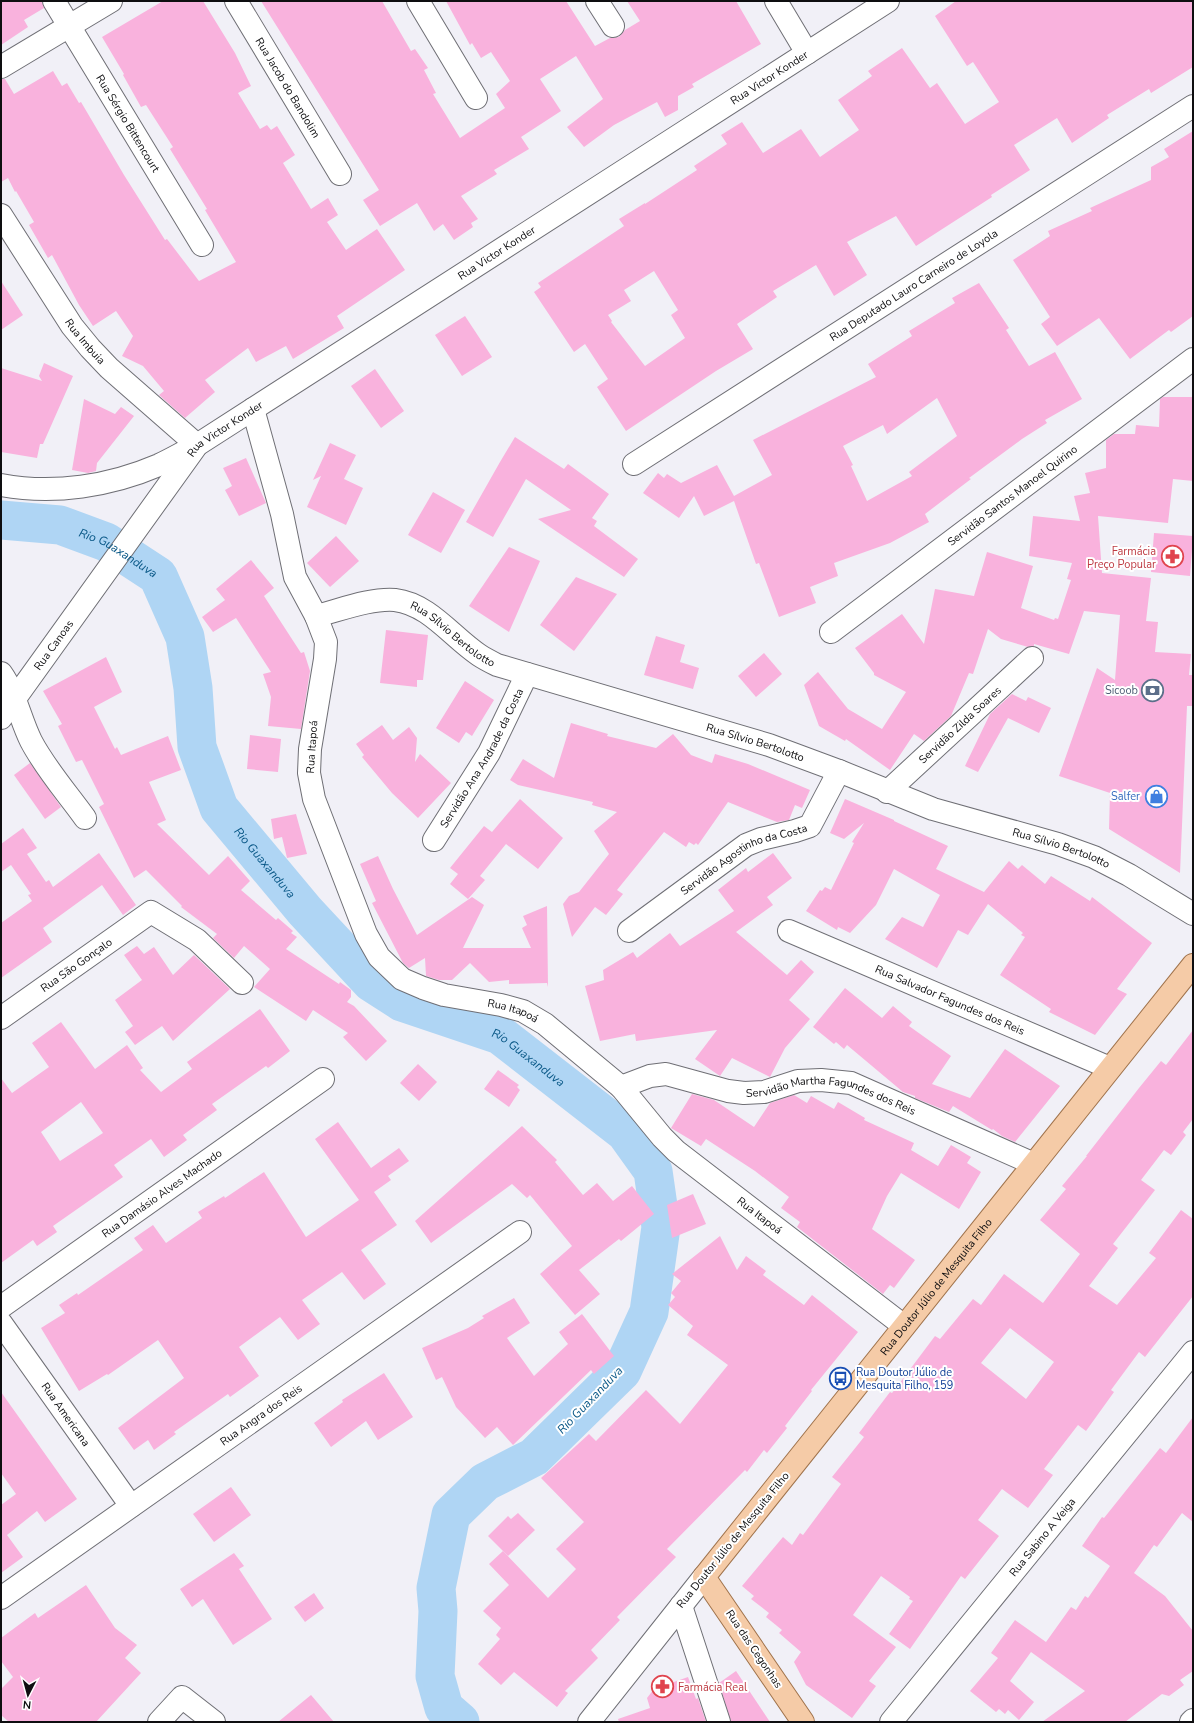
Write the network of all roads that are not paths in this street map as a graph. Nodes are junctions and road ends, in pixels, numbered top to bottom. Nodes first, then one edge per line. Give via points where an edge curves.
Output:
1 (54, 1) edge
2 (111, 1) edge
3 (236, 1) edge
4 (418, 1) edge
5 (598, 1) edge
6 (776, 1) edge
7 (888, 1) edge
8 (70, 26) junction
9 (613, 26) dead end
10 (807, 53) junction
11 (1, 67) edge
12 (476, 98) dead end
13 (1193, 106) edge
14 (340, 174) dead end
15 (1, 214) edge
16 (202, 245) dead end
17 (1193, 359) edge
18 (253, 409) junction
19 (197, 445) junction
20 (634, 464) dead end
21 (1, 485) edge
22 (105, 572) joint
23 (316, 616) junction
24 (831, 632) dead end
25 (1032, 658) dead end
26 (1, 673) edge
27 (527, 674) junction
28 (15, 699) junction
29 (1, 718) edge
30 (839, 771) junction
31 (887, 792) junction
32 (85, 818) dead end
33 (434, 840) dead end
34 (1193, 914) edge
35 (629, 931) dead end
36 (789, 931) dead end
37 (1193, 965) edge
38 (242, 983) dead end
39 (1, 1018) edge
40 (1110, 1068) junction
41 (323, 1079) dead end
42 (621, 1087) junction
43 (1034, 1164) junction
44 (520, 1232) dead end
45 (1, 1307) edge
46 (1, 1323) edge
47 (904, 1326) junction
48 (1193, 1352) edge
49 (131, 1506) junction
50 (704, 1577) junction
51 (1, 1598) edge
52 (681, 1606) junction
53 (159, 1722) edge
54 (214, 1722) edge
55 (589, 1722) edge
56 (719, 1722) edge
57 (803, 1722) edge
58 (891, 1722) edge

1 - 8 street, Rua Sérgio Bittencourt
2 - 8 street
3 - 14 street, Rua Jacob do Bandolim
4 - 12 street
5 - 9 street
6 - 10 street
7 - 10 street, Rua Victor Konder
8 - 11 street
8 - 16 street, Rua Sérgio Bittencourt
10 - 18 street, Rua Victor Konder
13 - 20 street, Rua Deputado Lauro Carneiro de Loyola
15 - 19 street, Rua Imbuia via 72,326 90,348 109,368
17 - 24 street, Servidão Santos Manoel Quirino
18 - 19 street, Rua Victor Konder
18 - 23 street, Rua Itapoá via 282,514 295,577
19 - 21 street via 158,465 113,481 56,488
19 - 22 street, Rua Victor Konder
22 - 28 street, Rua Canoas
23 - 27 street, Rua Sílvio Bertolotto via 374,601 394,600 410,603 478,654 497,665
23 - 42 street, Rua Itapoá via 326,642 309,773 314,799 366,934 379,957 402,979 423,988 444,995 523,1011 545,1024
25 - 31 street, Servidão Zilda Soares
26 - 28 street
27 - 30 street, Rua Sílvio Bertolotto via 754,741
27 - 33 street, Servidão Ana Andrade da Costa via 489,754
28 - 29 street, Rua Canoas
28 - 32 street via 31,741 42,760
30 - 31 street, Rua Sílvio Bertolotto
30 - 35 street, Servidão Agostinho da Costa via 810,826 746,845
31 - 34 street, Rua Sílvio Bertolotto via 933,809 1058,844 1094,857
36 - 40 street, Rua Salvador Fagundes dos Reis
37 - 40 main road, Rua Doutor Júlio de Mesquita Filho
38 - 39 street, Rua São Gonçalo via 198,940 151,912
40 - 43 main road, Rua Doutor Júlio de Mesquita Filho
41 - 45 street, Rua Damásio Alves Machado
42 - 43 street, Servidão Martha Fagundes dos Reis via 650,1076 666,1074 744,1093 764,1092 798,1081 851,1083
42 - 47 street, Rua Itapoá via 676,1151
43 - 47 main road, Rua Doutor Júlio de Mesquita Filho
44 - 49 street, Rua Angra dos Reis
46 - 49 street, Rua Americana
47 - 50 main road, Rua Doutor Júlio de Mesquita Filho
48 - 58 street, Rua Sabino A Veiga
49 - 51 street, Rua Angra dos Reis
50 - 52 street, Rua Doutor Júlio de Mesquita Filho
50 - 57 main road, Rua das Cegonhas
52 - 55 street, Rua Doutor Júlio de Mesquita Filho
52 - 56 street
53 - 54 street via 182,1696

